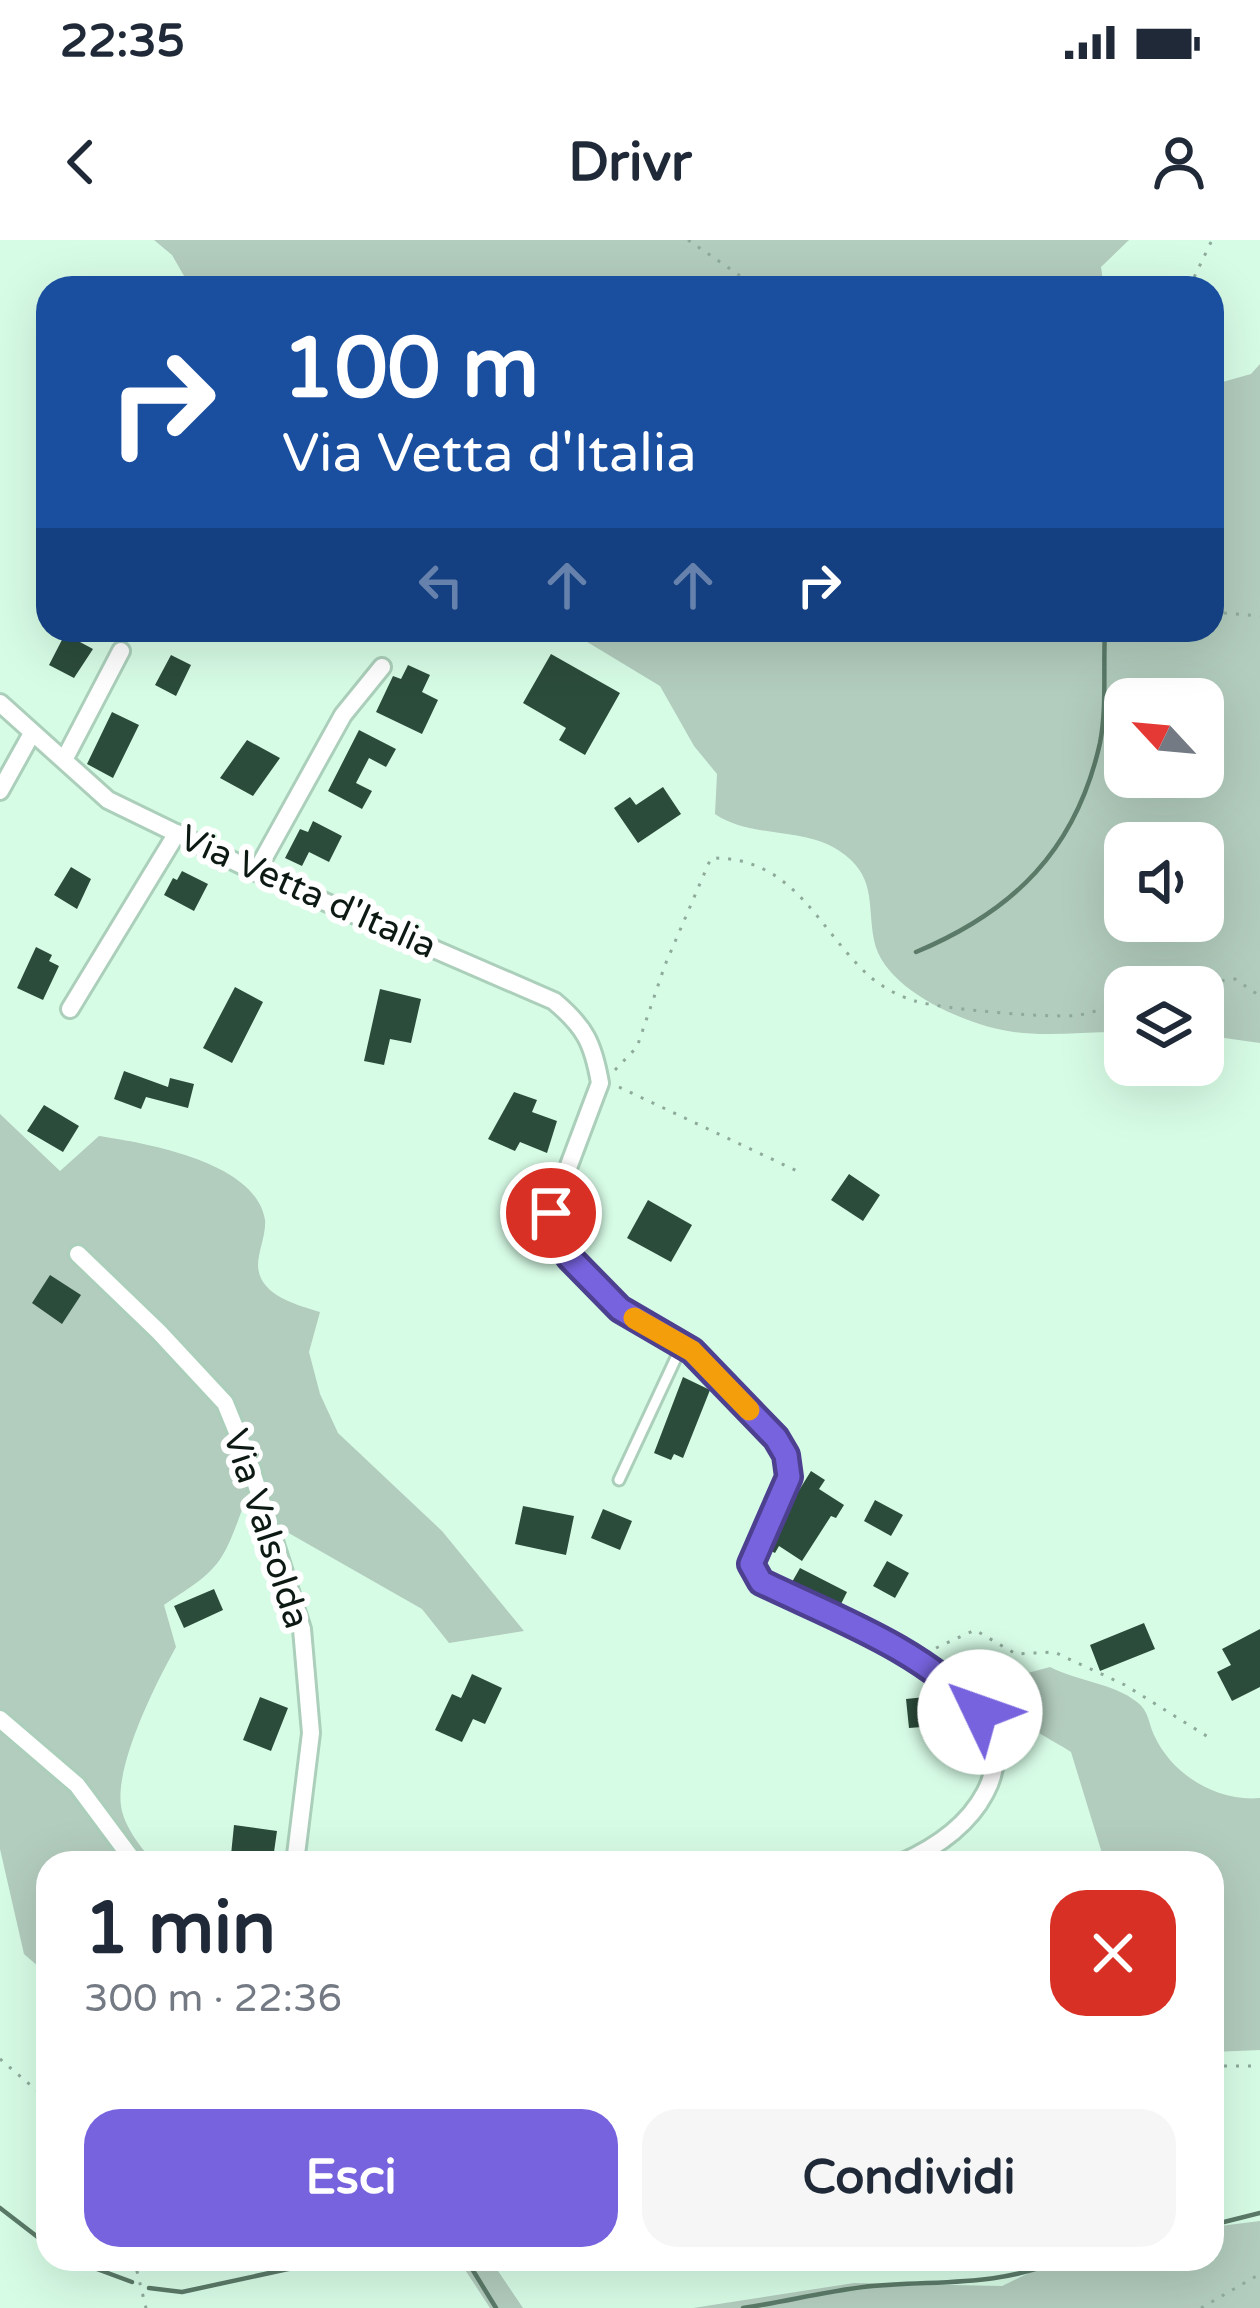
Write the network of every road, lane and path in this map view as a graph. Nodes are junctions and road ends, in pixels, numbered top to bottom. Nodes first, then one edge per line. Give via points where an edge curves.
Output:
1 (688, 240) edge
2 (1212, 240) edge
3 (740, 276) edge
4 (1195, 276) edge
5 (1224, 613) edge
6 (1260, 616) edge
7 (121, 651) dead end
8 (382, 668) dead end
9 (0, 703) edge
10 (31, 735) junction
11 (64, 760) junction
12 (0, 791) edge
13 (177, 833) junction
14 (256, 872) junction
15 (1224, 980) edge
16 (1260, 996) edge
17 (1104, 1008) edge
18 (70, 1009) dead end
19 (600, 1083) junction
20 (797, 1171) dead end
21 (78, 1254) dead end
22 (682, 1345) junction
23 (619, 1480) dead end
24 (916, 1657) junction
25 (0, 1719) edge
26 (1213, 1739) dead end
27 (126, 1851) edge
28 (296, 1851) edge
29 (921, 1851) edge
30 (0, 2059) edge
31 (1224, 2066) edge
32 (1260, 2066) edge
33 (36, 2090) edge
34 (137, 2271) edge
35 (1260, 2274) edge
36 (146, 2308) edge
37 (1201, 2308) edge

1 - 3 path
2 - 4 path
5 - 6 path
7 - 11 street
8 - 14 street via 344,715
9 - 10 street, Via Vetta d'Italia
10 - 11 street, Via Vetta d'Italia
10 - 12 street
11 - 13 street, Via Vetta d'Italia via 108,800
13 - 14 street, Via Vetta d'Italia
13 - 18 street
14 - 19 street, Via Vetta d'Italia via 554,1001 580,1023
15 - 16 path
17 - 19 path via 1077,1016 918,1003 867,974 785,883 752,862 711,858 638,1047
19 - 20 path via 626,1088
19 - 22 street via 551,1213 557,1239 620,1309
21 - 28 street, Via Valsolda via 225,1403 248,1459 302,1629 310,1733
22 - 23 lane
22 - 24 street via 786,1455 789,1477 751,1564 761,1582
24 - 26 path via 975,1630 1016,1654 1054,1652
24 - 29 street via 980,1712 994,1736 995,1761 992,1781 960,1827
25 - 27 street via 76,1785
30 - 33 path
31 - 32 path
34 - 36 path
35 - 37 path

